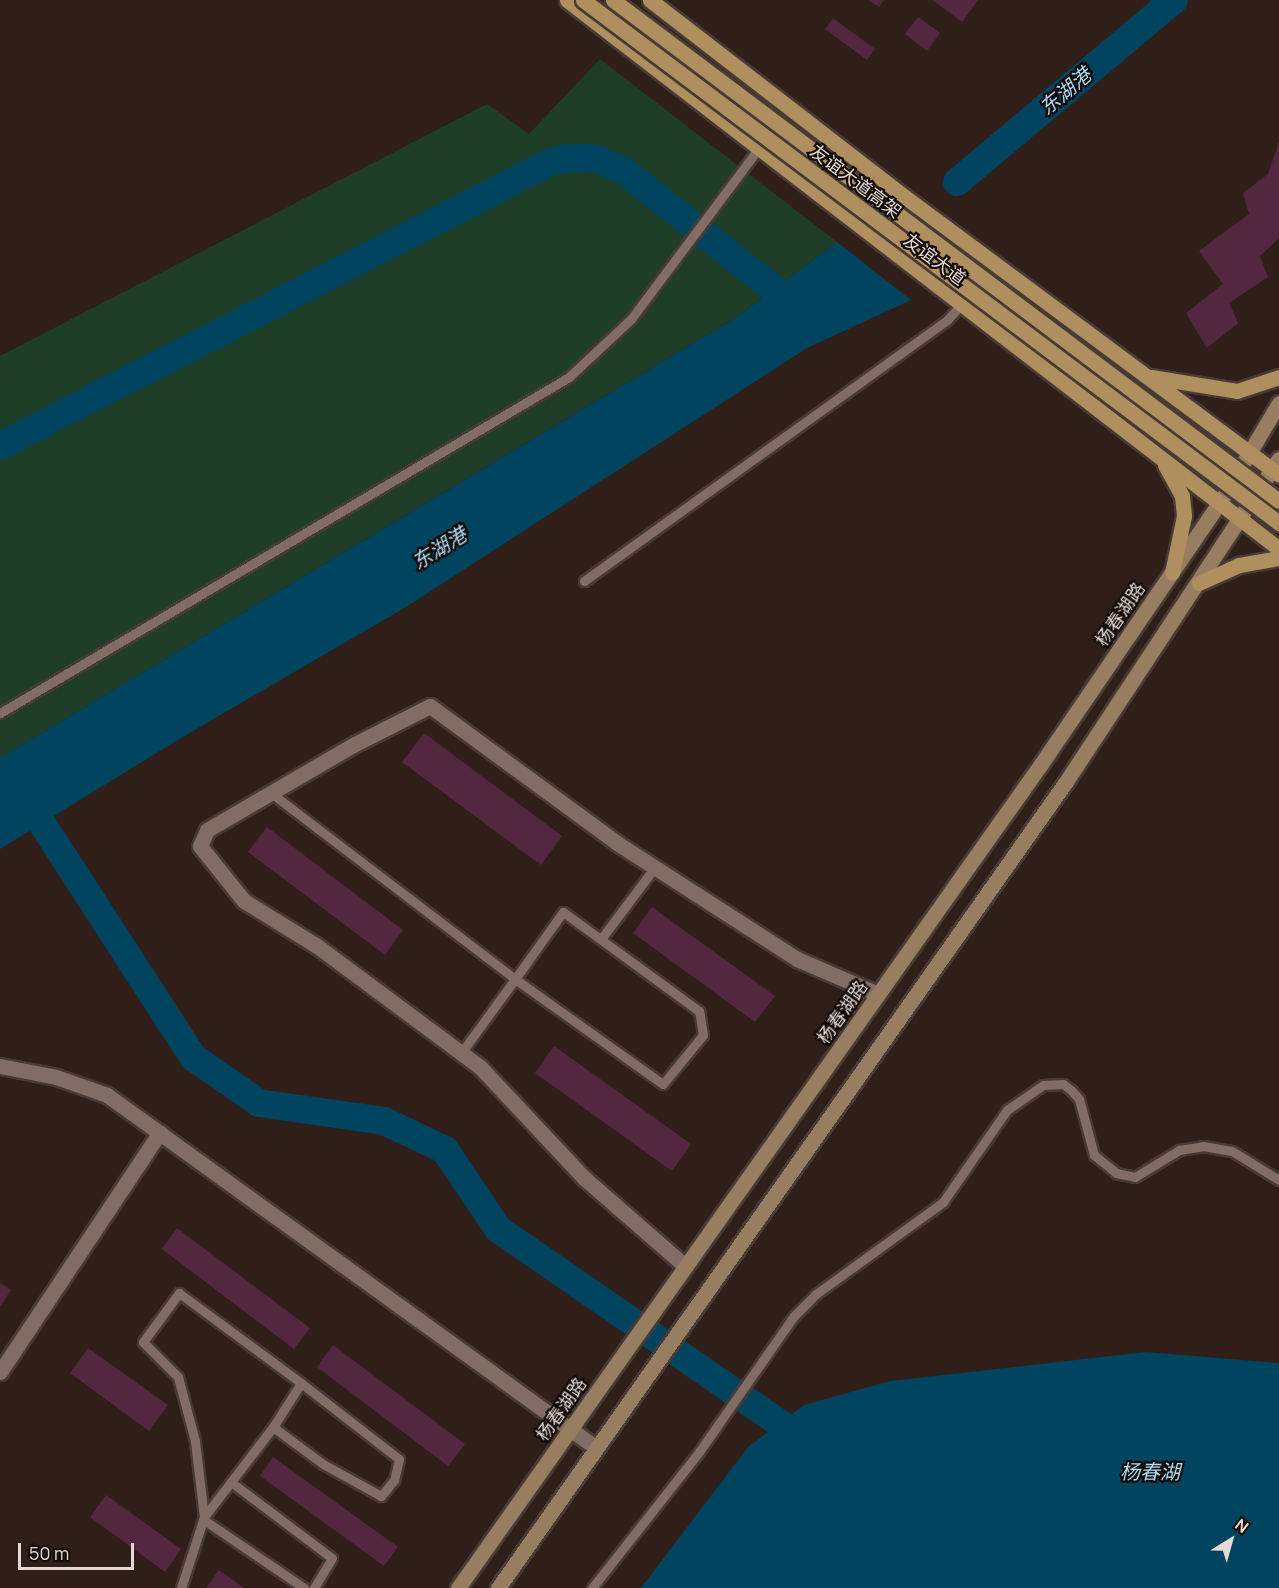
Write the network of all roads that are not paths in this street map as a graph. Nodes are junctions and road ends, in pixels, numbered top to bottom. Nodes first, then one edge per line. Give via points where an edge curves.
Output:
1 (567, 0) edge
2 (583, 0) edge
3 (613, 0) edge
4 (650, 0) edge
5 (759, 148) junction
6 (962, 304) junction
7 (1145, 376) junction
8 (1279, 377) edge
9 (1279, 403) edge
10 (1097, 406) junction
11 (1251, 454) junction
12 (1277, 468) edge
13 (1279, 501) edge
14 (1220, 502) junction
15 (1242, 519) junction
16 (1279, 523) edge
17 (1279, 549) edge
18 (1279, 558) edge
19 (1172, 573) junction
20 (584, 581) dead end
21 (1199, 584) junction
22 (0, 713) edge
23 (271, 794) junction
24 (655, 867) junction
25 (601, 939) junction
26 (515, 979) junction
27 (878, 994) junction
28 (461, 1053) junction
29 (0, 1066) edge
30 (160, 1132) junction
31 (1279, 1180) edge
32 (685, 1266) junction
33 (0, 1372) edge
34 (301, 1383) junction
35 (273, 1427) junction
36 (570, 1430) junction
37 (595, 1447) junction
38 (231, 1482) junction
39 (204, 1518) junction
40 (181, 1588) edge
41 (304, 1588) edge
42 (314, 1588) edge
43 (459, 1588) edge
44 (498, 1588) edge
45 (592, 1588) edge

1 - 5 main road, 友谊大道
2 - 16 main road, 友谊大道高架, bridge
3 - 13 main road, 友谊大道高架, bridge
4 - 7 main road, 友谊大道
5 - 6 main road, 友谊大道
5 - 22 lane via 631,319 569,377
6 - 10 main road, 友谊大道
6 - 20 lane via 947,320
7 - 8 main road via 1237,391
7 - 11 main road, 友谊大道
9 - 11 main road, 杨春湖路
10 - 14 main road, 友谊大道
10 - 19 main road via 1166,466 1177,483 1184,516
11 - 12 main road, 友谊大道
11 - 14 main road, 杨春湖路
12 - 15 main road
14 - 15 main road, 友谊大道
14 - 19 main road, 杨春湖路
15 - 17 main road, 友谊大道
15 - 21 main road
18 - 21 main road via 1239,565
19 - 27 main road, 杨春湖路
21 - 37 main road via 1065,783
23 - 24 street via 355,744 430,706
23 - 26 lane
23 - 28 street via 207,830 200,846 244,901 317,946
24 - 25 lane
24 - 27 street via 797,959
25 - 26 lane via 563,912
25 - 26 lane via 699,1011 702,1035 663,1084
26 - 28 lane
27 - 32 main road, 杨春湖路
28 - 32 street via 480,1067 585,1178
29 - 30 street via 56,1077 107,1095
30 - 33 street
30 - 36 street
31 - 45 lane via 1232,1151 1203,1146 1179,1150 1135,1177 1116,1173 1094,1155 1079,1100 1071,1090 1054,1082 1043,1085 1007,1110 943,1202 816,1294 794,1316 699,1452
32 - 36 main road, 杨春湖路
34 - 35 lane
34 - 35 lane via 399,1458 394,1480 381,1496 323,1464
34 - 39 lane via 179,1293 143,1342 178,1377 195,1441
35 - 38 lane
36 - 37 street
36 - 43 main road, 杨春湖路
37 - 44 main road
38 - 39 lane
38 - 42 lane via 332,1557 321,1583
39 - 40 lane
39 - 41 lane

